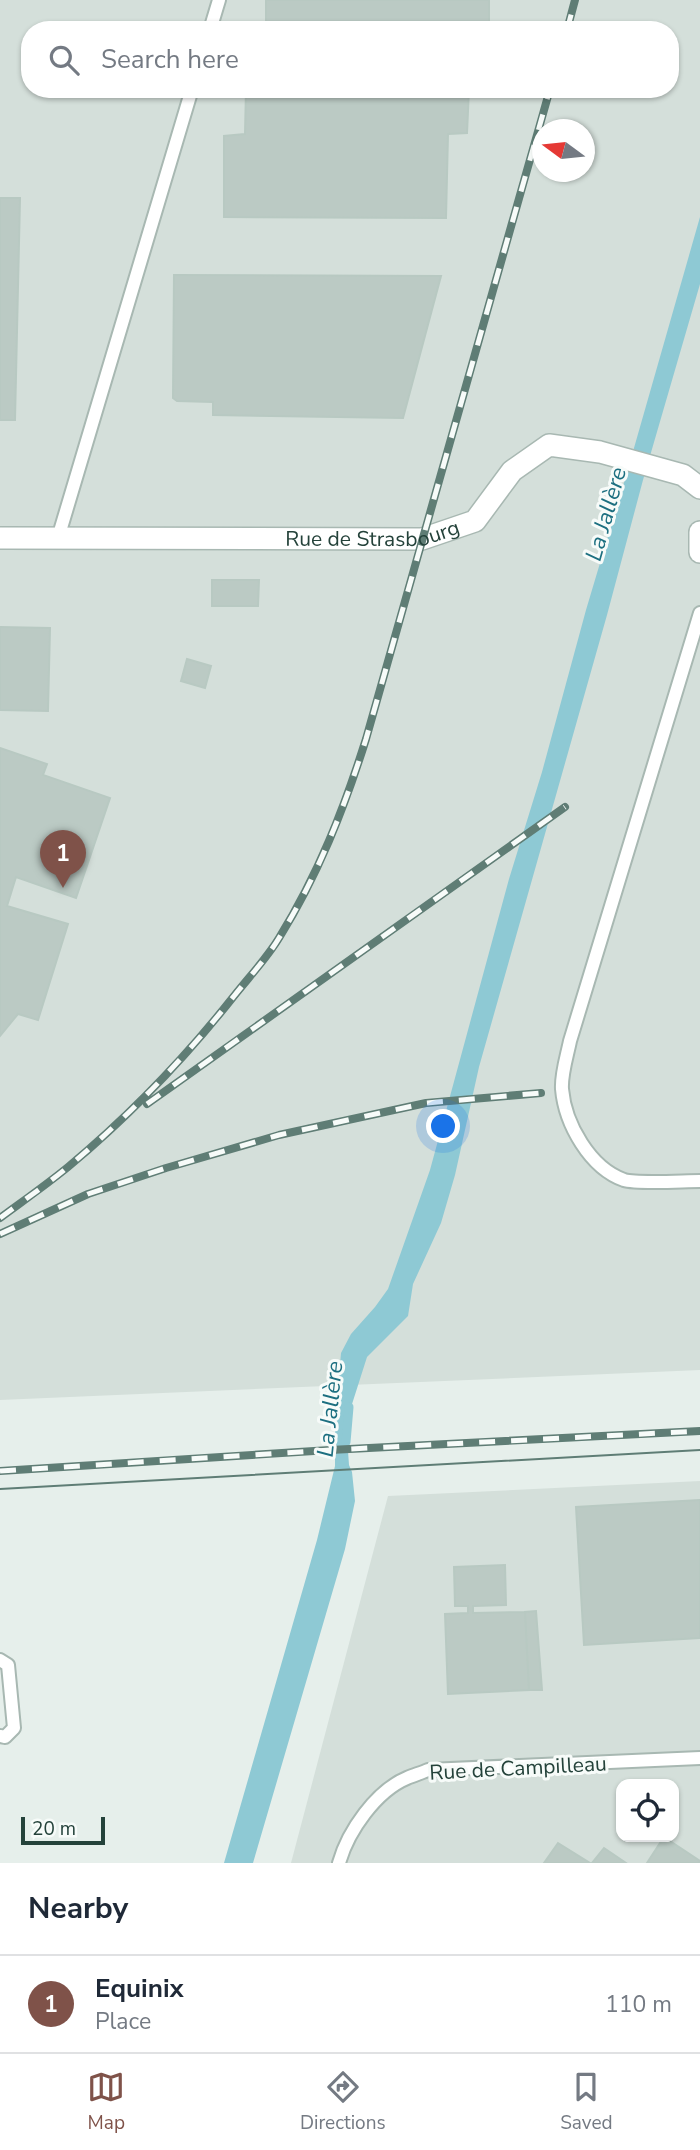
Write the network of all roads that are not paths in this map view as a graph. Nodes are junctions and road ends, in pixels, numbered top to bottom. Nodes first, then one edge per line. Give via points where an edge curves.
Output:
1 (219, 0) edge
2 (213, 21) edge
3 (189, 98) edge
4 (692, 482) edge
5 (700, 533) edge
6 (0, 538) edge
7 (58, 538) junction
8 (700, 552) edge
9 (700, 613) edge
10 (700, 1181) edge
11 (0, 1660) edge
12 (0, 1736) edge
13 (700, 1758) edge
14 (339, 1863) edge

1 - 2 lane
3 - 7 lane
4 - 7 street, Rue de Strasbourg via 600,452 549,445 512,471 475,521 422,539
5 - 8 street
6 - 7 street, Rue de Strasbourg
9 - 10 lane via 570,1041 562,1087 567,1115 586,1150 606,1171 626,1181
11 - 12 lane via 8,1665 14,1728
13 - 14 lane, Rue de Campilleau via 428,1770 405,1779 375,1801 356,1826

